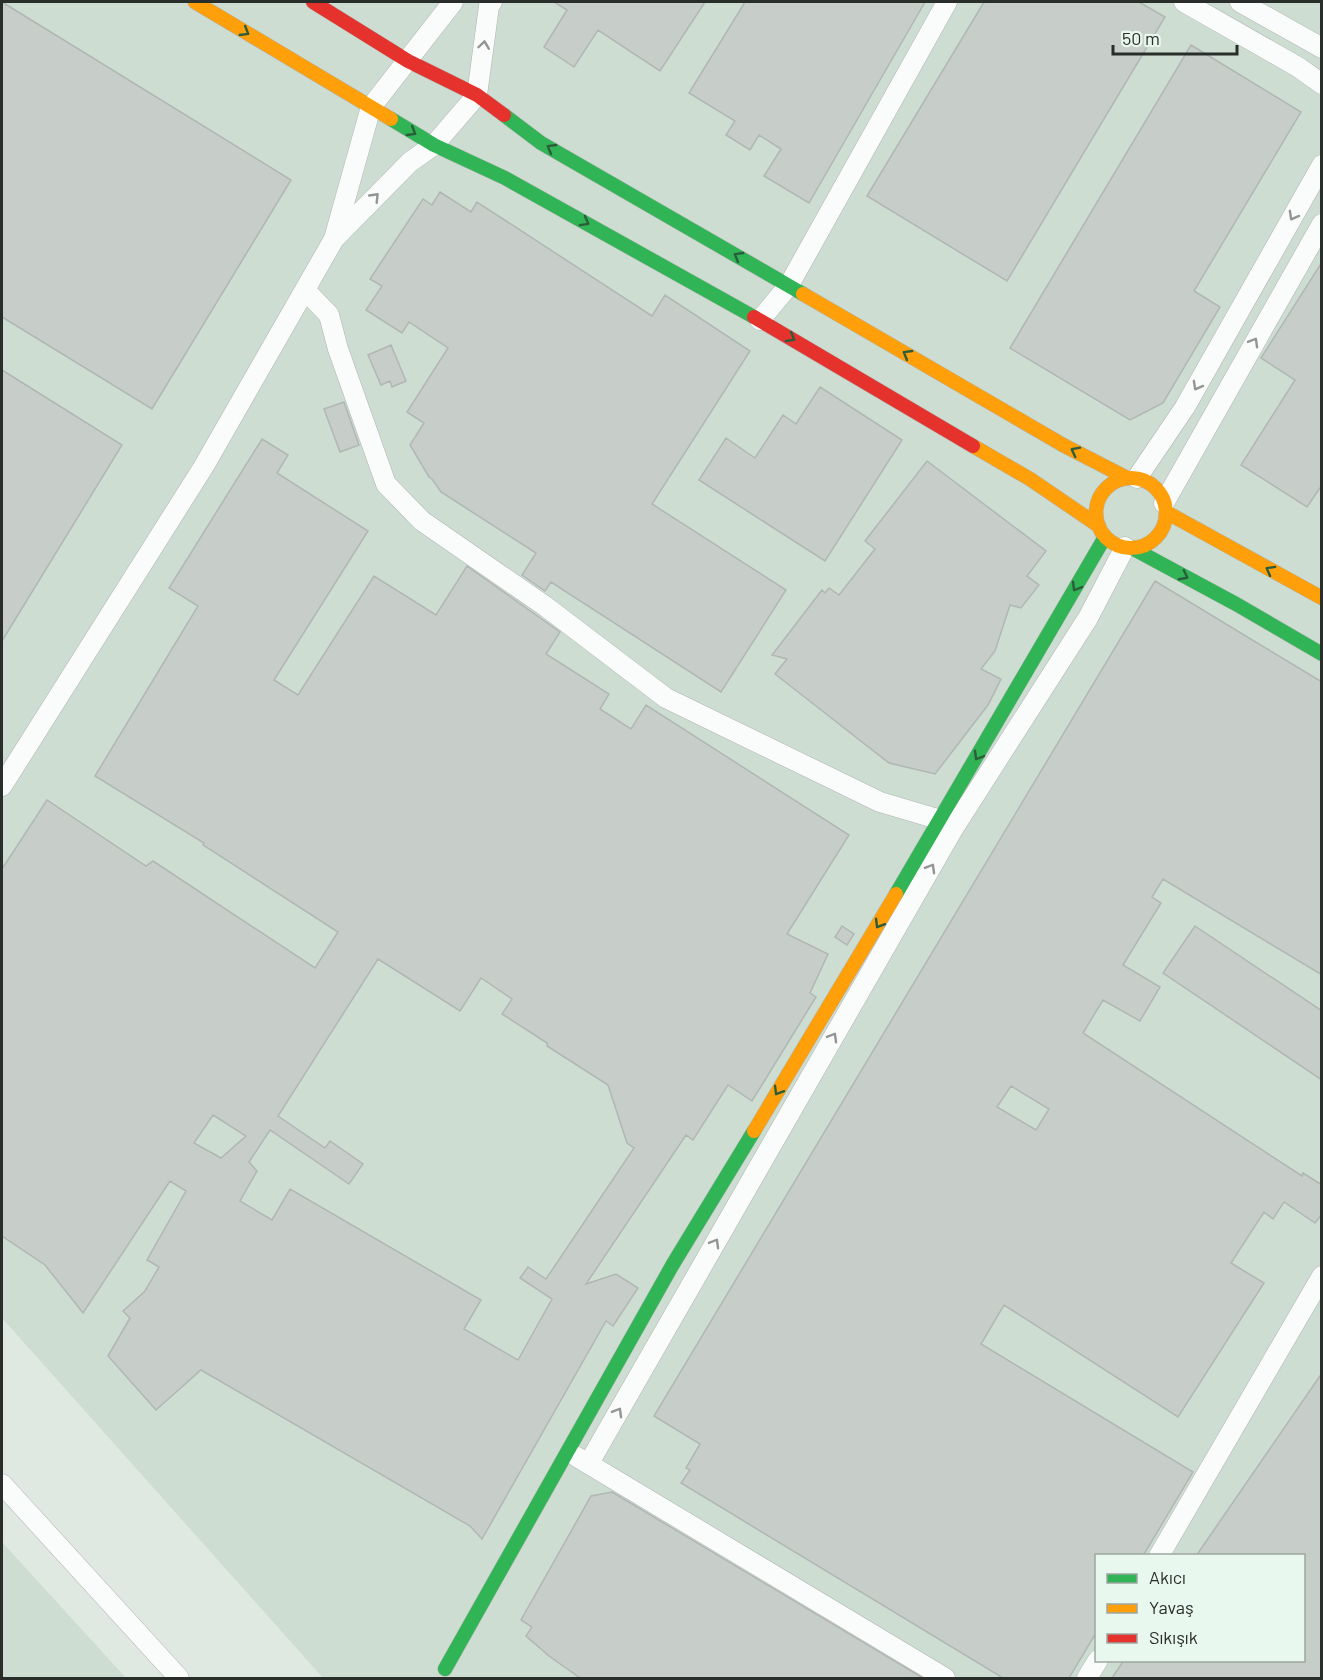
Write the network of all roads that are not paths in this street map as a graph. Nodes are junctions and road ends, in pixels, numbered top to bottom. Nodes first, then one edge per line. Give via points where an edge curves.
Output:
1 (195, 2) edge
2 (313, 2) edge
3 (453, 2) edge
4 (492, 2) edge
5 (947, 2) edge
6 (1184, 2) edge
7 (1240, 2) edge
8 (1322, 48) edge
9 (408, 61) junction
10 (1322, 84) edge
11 (477, 95) junction
12 (371, 107) junction
13 (434, 145) junction
14 (1322, 165) edge
15 (1322, 224) edge
16 (334, 239) junction
17 (789, 285) junction
18 (305, 290) junction
19 (760, 320) junction
20 (1132, 478) junction
21 (1165, 507) junction
22 (1102, 532) junction
23 (1128, 548) junction
24 (1322, 598) edge
25 (1322, 654) edge
26 (2, 786) edge
27 (947, 825) junction
28 (1322, 1276) edge
29 (566, 1452) junction
30 (589, 1463) junction
31 (2, 1484) edge
32 (1160, 1554) edge
33 (1097, 1662) edge
34 (445, 1669) dead end
35 (179, 1678) edge
36 (945, 1678) edge
37 (1087, 1678) edge

1 -> 12 street
2 - 9 street
3 - 9 street
11 -> 4 street
5 - 17 street
6 - 10 street
7 - 8 street
9 - 11 street
9 - 12 street
11 - 13 street
17 -> 11 street via 541,142
12 -> 13 street
12 - 16 street
16 -> 13 street via 410,162
13 -> 19 street via 505,178
14 -> 20 street via 1185,407
21 -> 15 street
16 - 18 street
17 - 19 street
20 -> 17 street via 1063,445
18 - 26 street via 204,466
18 - 27 street via 329,315 386,484 423,521 545,606 666,698 880,802
19 -> 22 street via 1029,479
20 - 21 street via 1154,487
20 - 22 street via 1117,481 1101,495 1096,516
21 - 23 street via 1165,523 1160,533 1143,546
24 -> 21 street
22 - 23 street via 1114,543
22 -> 27 street
23 -> 25 street
23 - 27 street via 1088,618
27 -> 29 street via 673,1264
30 -> 27 street
28 - 32 street
29 - 30 street
29 - 34 street
30 - 36 street
31 - 35 street
33 - 37 street

